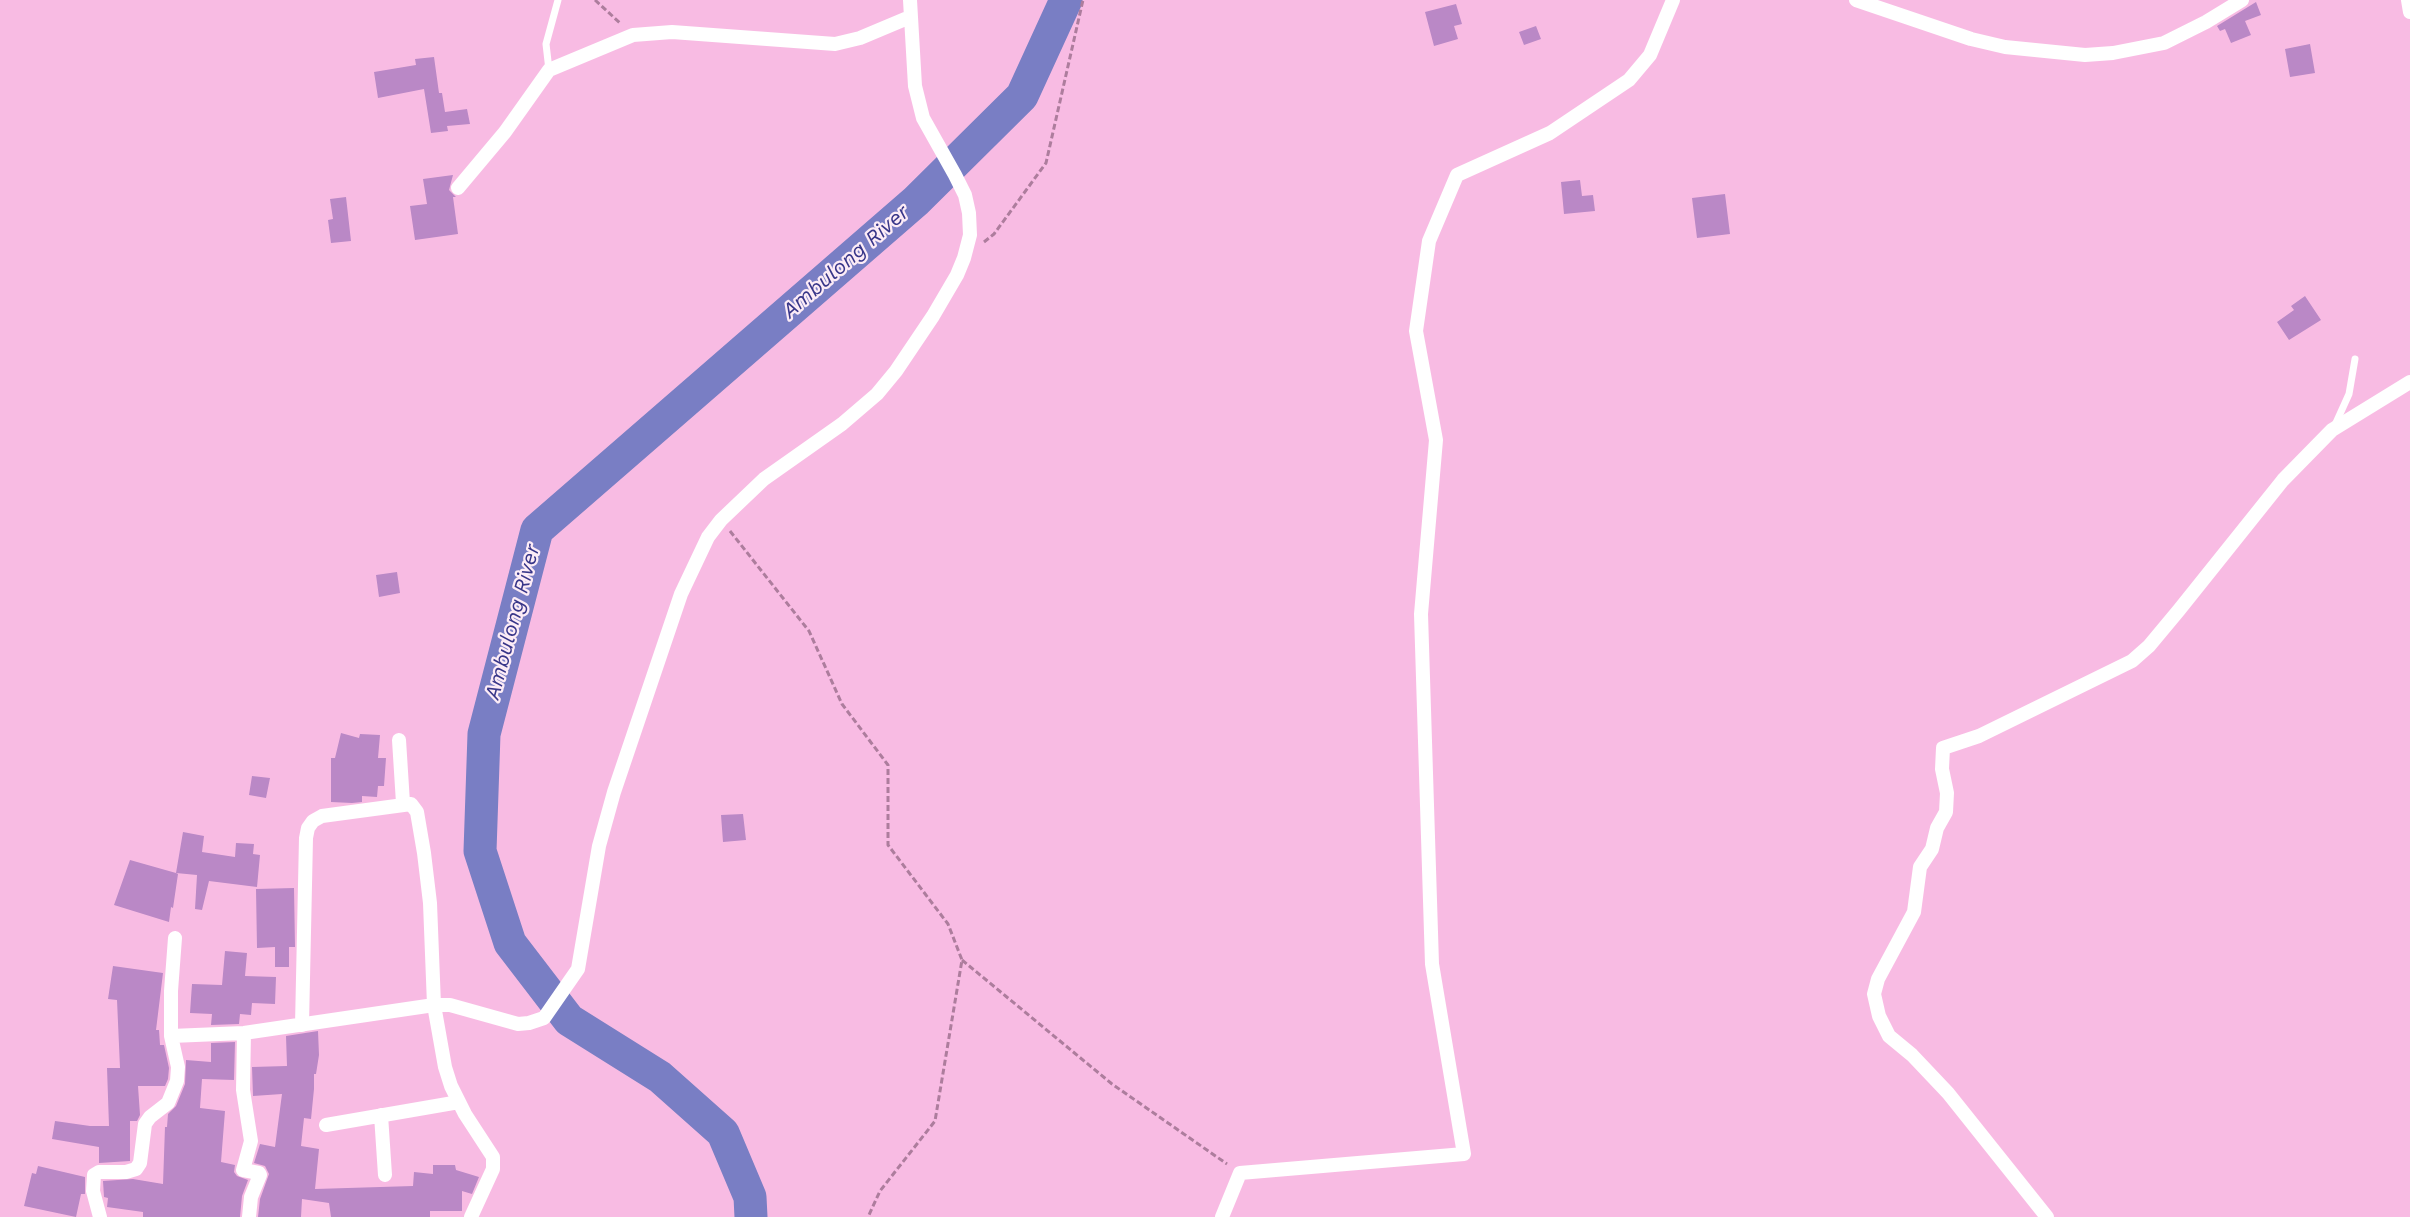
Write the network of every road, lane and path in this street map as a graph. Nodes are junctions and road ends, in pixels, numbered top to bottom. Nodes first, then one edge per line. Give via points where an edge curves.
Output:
1 (558, 0) edge
2 (595, 0) edge
3 (910, 0) edge
4 (1083, 0) edge
5 (1673, 0) edge
6 (1857, 0) edge
7 (2242, 0) edge
8 (2408, 0) edge
9 (2410, 12) edge
10 (910, 17) junction
11 (633, 35) junction
12 (549, 70) junction
13 (458, 188) dead end
14 (964, 258) junction
15 (2355, 359) dead end
16 (2410, 382) edge
17 (2332, 430) junction
18 (721, 520) junction
19 (399, 740) dead end
20 (403, 803) junction
21 (175, 938) dead end
22 (962, 960) junction
23 (434, 1005) junction
24 (302, 1025) junction
25 (244, 1033) junction
26 (171, 1036) junction
27 (459, 1102) junction
28 (381, 1116) junction
29 (326, 1125) dead end
30 (1239, 1173) junction
31 (385, 1175) dead end
32 (100, 1217) edge
33 (249, 1217) edge
34 (471, 1217) edge
35 (868, 1217) edge
36 (1222, 1217) edge
37 (2047, 1217) edge

1 - 12 lane via 546,44
2 - 11 path
3 - 10 street
4 - 14 path via 1046,163 994,234
5 - 30 street via 1650,55 1629,80 1550,133 1457,175 1429,241 1416,331 1436,440 1421,614 1432,952 1464,1154
6 - 7 street via 1971,39 2005,47 2085,55 2164,43
8 - 9 street
10 - 11 street via 860,39 835,44 672,32
10 - 14 street via 915,86 923,118 965,195 970,235
11 - 12 street
12 - 13 street via 505,132
14 - 18 street via 939,307 877,394 764,479
15 - 17 lane via 2349,394
16 - 17 street
17 - 37 street via 2283,480 2149,646 2132,661 1979,736 1943,748 1947,812 1920,867 1914,912 1878,979 1876,1005 1889,1036 1948,1093
18 - 22 path via 809,631 842,704 888,765 888,845 948,924
18 - 23 street via 696,557 681,594 614,792 599,846 581,955 574,975 544,1018 529,1023 518,1024 450,1005
19 - 20 street
20 - 23 street via 411,804 417,812 424,853
20 - 24 street via 322,816 308,828
21 - 26 street
22 - 30 path via 1112,1084
22 - 35 path via 935,1121 880,1191
23 - 24 street
23 - 27 street via 445,1067
24 - 25 street
25 - 26 street
25 - 33 street via 243,1090 250,1142 243,1170 261,1175 251,1197
26 - 32 street via 178,1075 173,1096 146,1121 136,1169 94,1175 93,1191
27 - 28 street
27 - 34 street via 489,1150 493,1164
28 - 29 street
28 - 31 street
30 - 36 street

